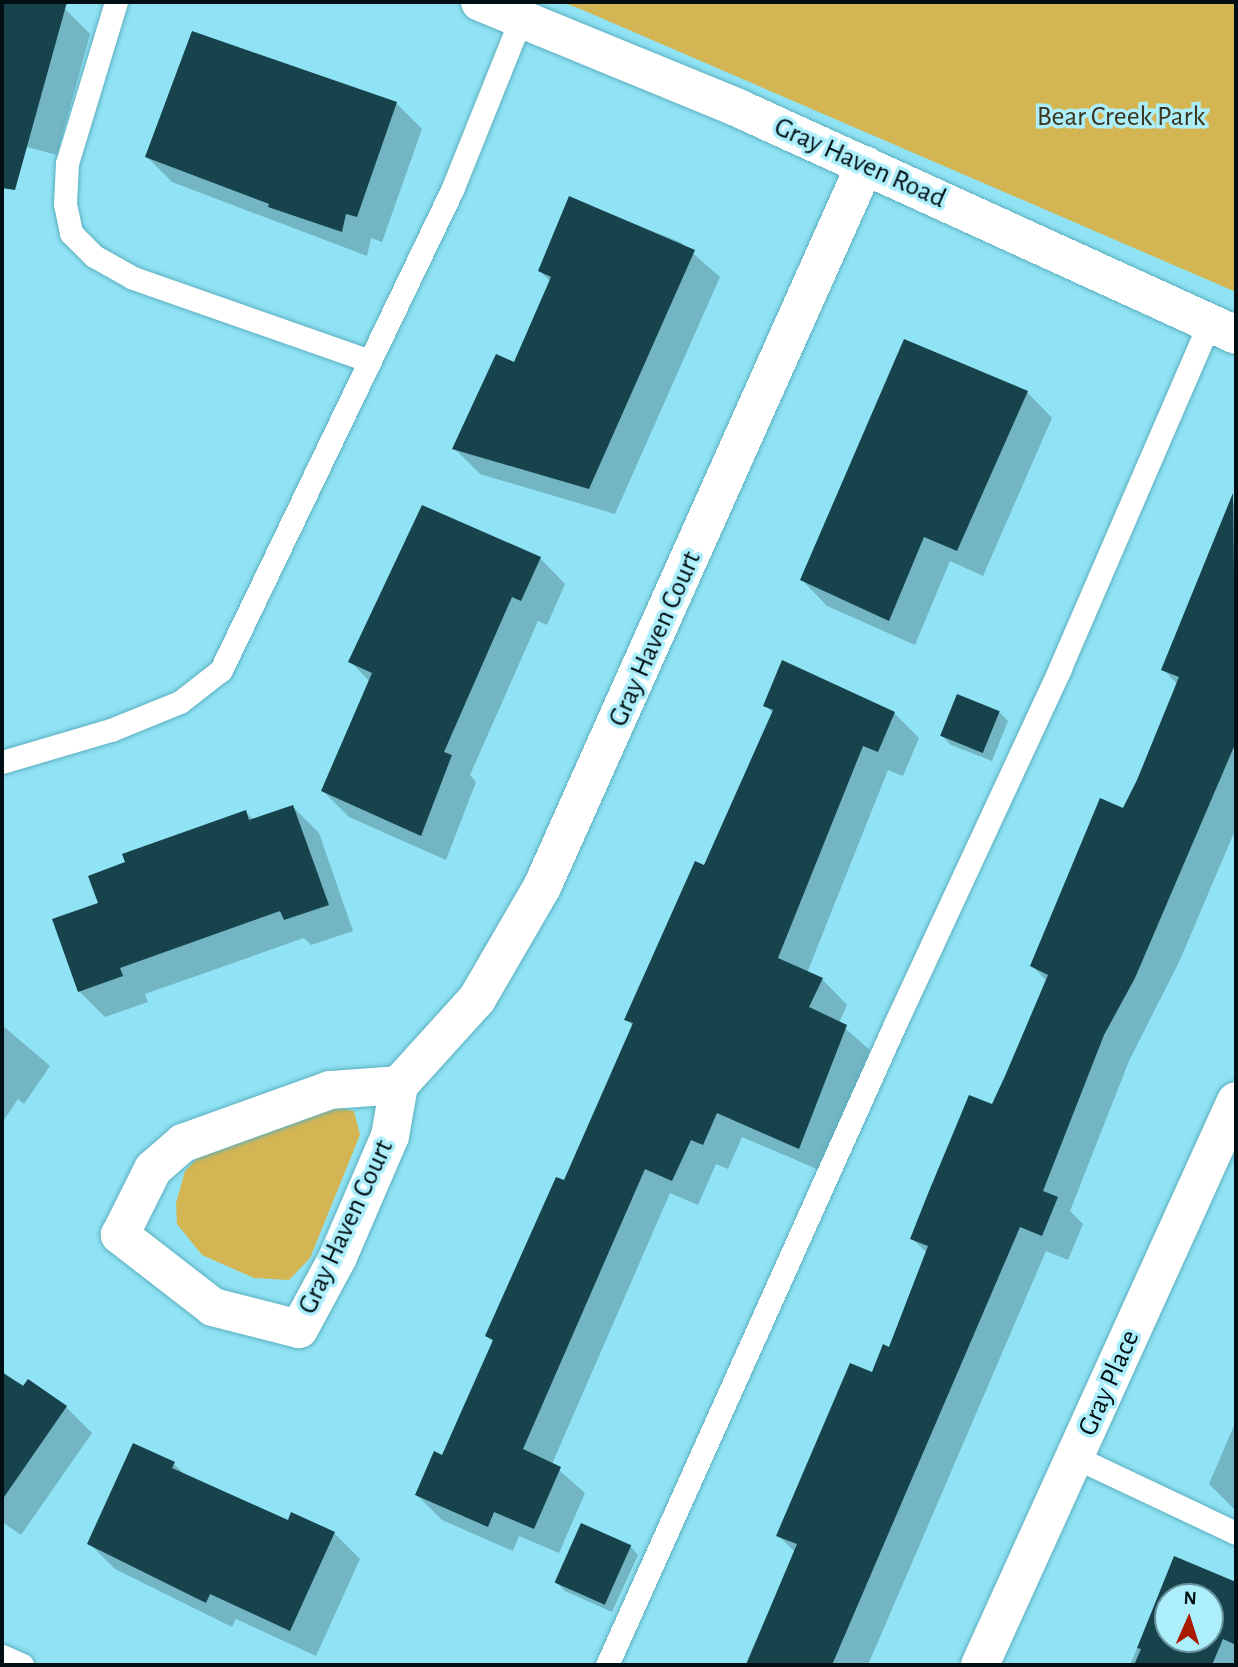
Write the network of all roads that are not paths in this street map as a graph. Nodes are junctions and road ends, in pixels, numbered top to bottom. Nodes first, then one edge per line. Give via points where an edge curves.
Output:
1 (116, 2) edge
2 (480, 2) edge
3 (521, 18) junction
4 (865, 165) junction
5 (1223, 328) edge
6 (370, 361) junction
7 (2, 762) edge
8 (398, 1085) junction
9 (1236, 1101) edge
10 (1075, 1457) junction
11 (1236, 1533) edge
12 (2, 1656) edge
13 (22, 1665) edge
14 (607, 1665) edge
15 (980, 1665) edge

1 - 6 lane via 67,163 65,204 71,233 94,256 133,278
2 - 3 street, Gray Haven Road
3 - 4 street, Gray Haven Road
3 - 6 lane via 452,190
4 - 5 street, Gray Haven Road
4 - 8 street, Gray Haven Court via 542,887 477,999
5 - 14 lane via 895,1022
6 - 7 lane via 221,670 180,702 111,730
8 - 8 street, Gray Haven Court via 390,1136 338,1257 299,1329 213,1307 120,1235 153,1169 183,1143 330,1090
9 - 10 street, Gray Place
10 - 11 lane
10 - 15 street, Gray Place
12 - 13 lane

